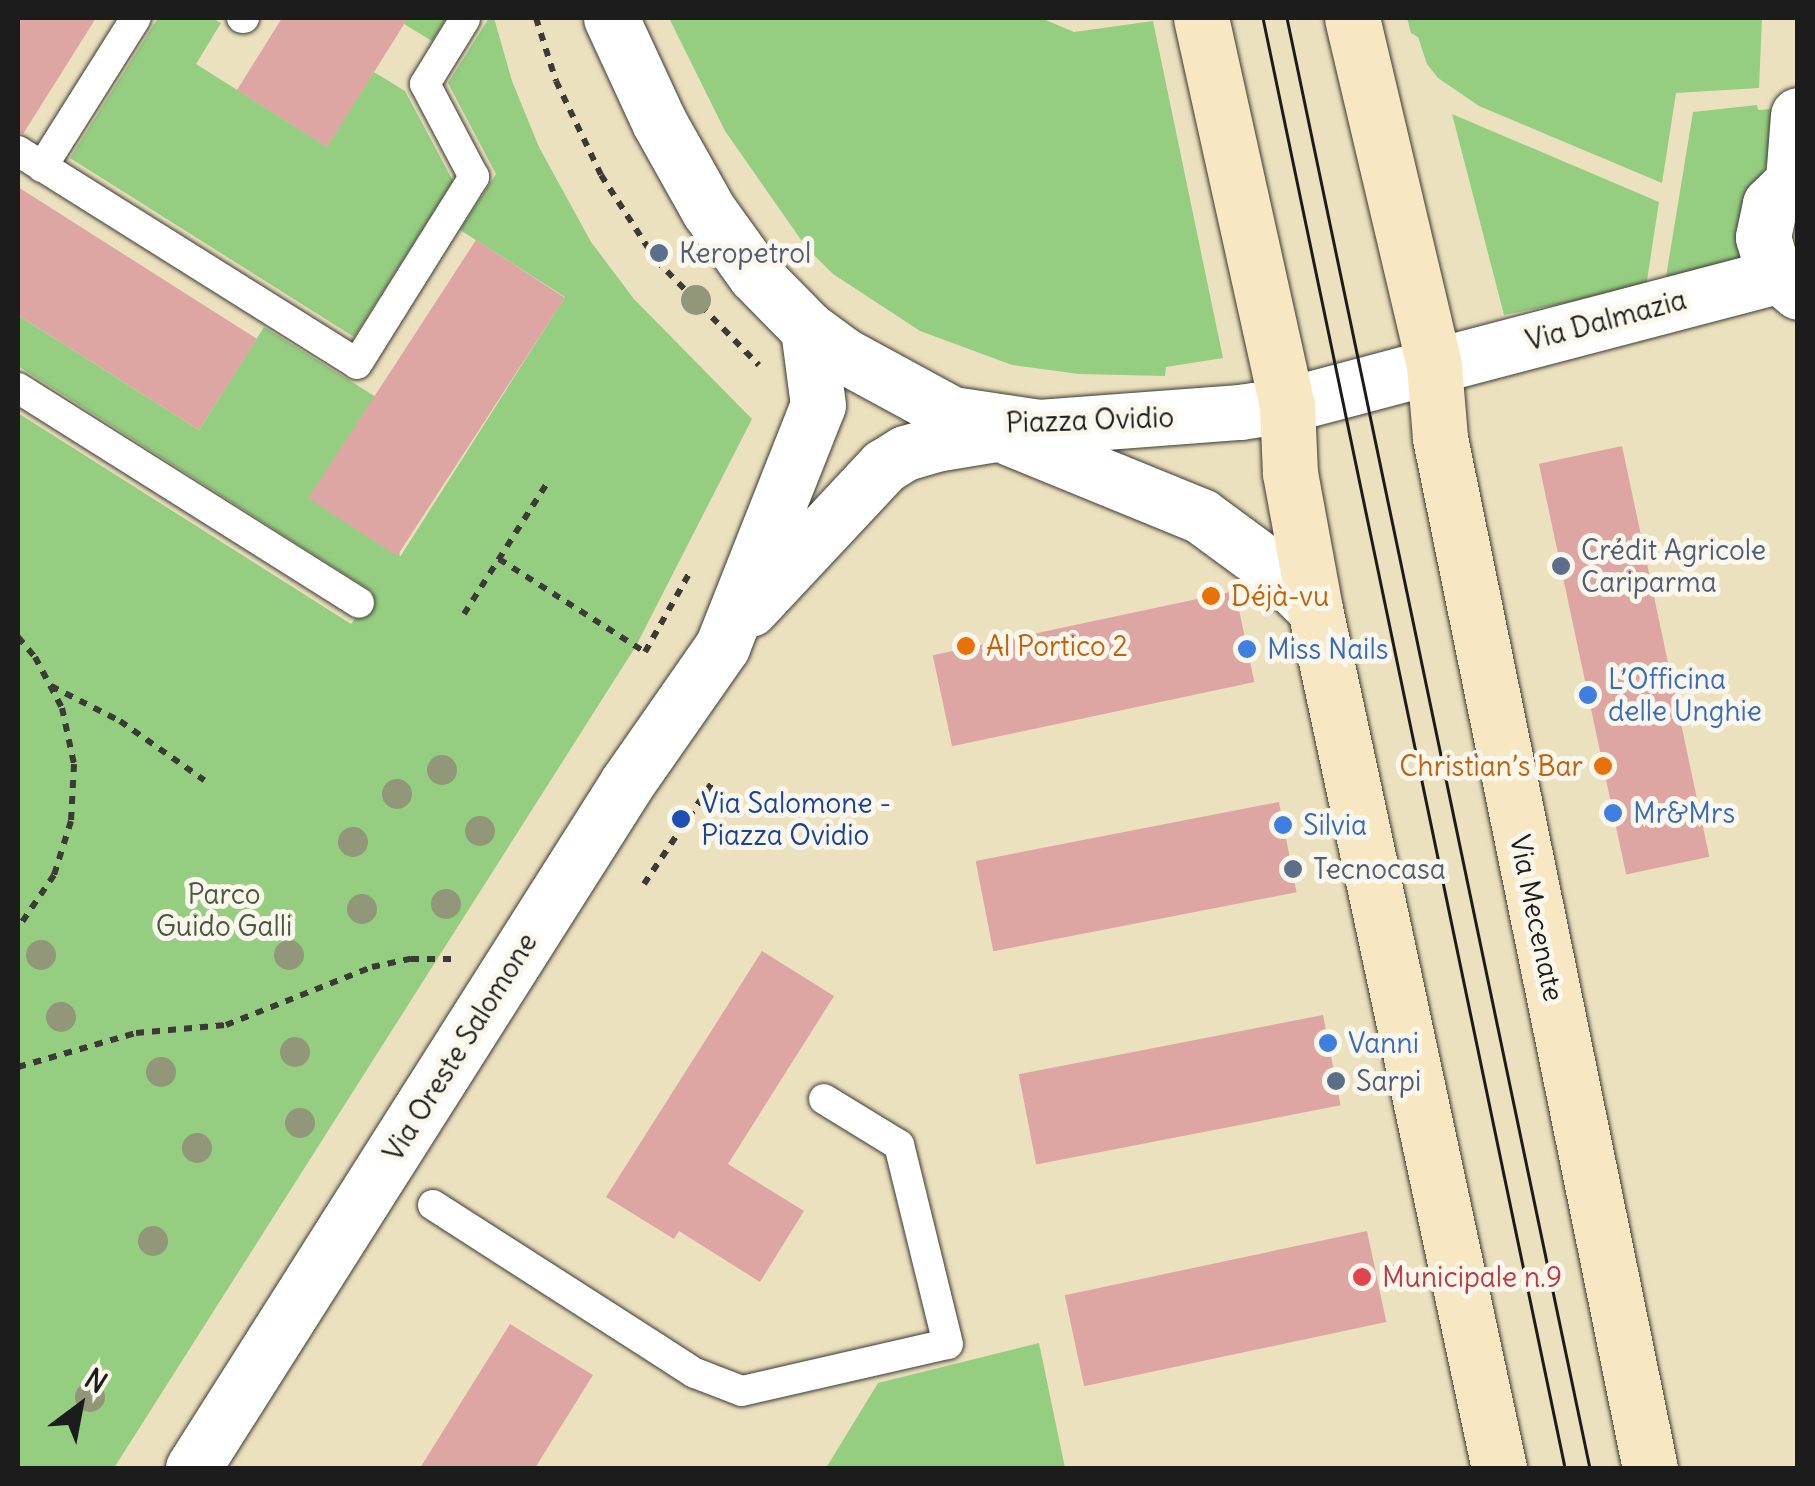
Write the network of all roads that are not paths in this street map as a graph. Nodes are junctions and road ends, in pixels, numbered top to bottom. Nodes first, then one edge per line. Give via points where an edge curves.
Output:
1 (136, 18) edge
2 (611, 18) edge
3 (1201, 18) edge
4 (1352, 18) edge
5 (466, 19) edge
6 (1798, 116) edge
7 (30, 159) edge
8 (1795, 178) edge
9 (1788, 284) edge
10 (808, 328) junction
11 (1434, 366) junction
12 (18, 388) edge
13 (1287, 405) junction
14 (996, 425) junction
15 (359, 603) dead end
16 (1315, 609) junction
17 (731, 629) junction
18 (824, 1098) dead end
19 (433, 1205) dead end
20 (193, 1468) edge
21 (1499, 1468) edge
22 (1650, 1468) edge

1 - 7 lane
2 - 10 street, Piazza Ovidio via 710,210 755,276
3 - 13 main road
4 - 11 main road
5 - 7 lane via 424,84 474,177 357,364
6 - 8 street
8 - 9 street via 1770,204 1763,229 1766,254
9 - 11 street, Via Dalmazia
10 - 14 street, Piazza Ovidio via 875,376
10 - 17 street, Via Oreste Salomone via 818,406
11 - 13 street, Piazza Ovidio
11 - 22 main road, Via Mecenate via 1440,438
12 - 15 lane
13 - 14 street, Piazza Ovidio via 1134,423
13 - 16 main road via 1290,473
14 - 16 street via 1201,516
14 - 17 street, Via Oreste Salomone via 884,466
16 - 21 main road
17 - 20 street, Via Oreste Salomone
18 - 19 lane via 898,1145 948,1344 764,1389 730,1388

